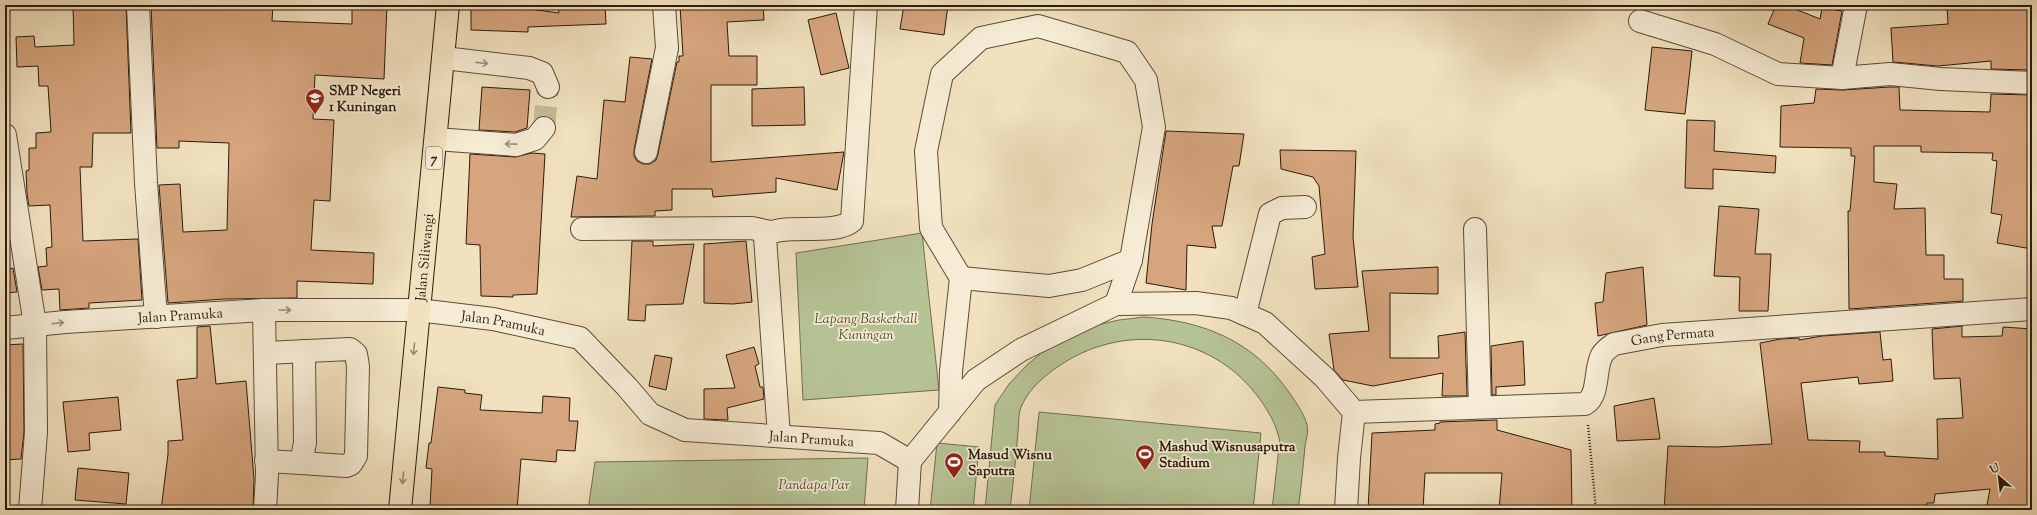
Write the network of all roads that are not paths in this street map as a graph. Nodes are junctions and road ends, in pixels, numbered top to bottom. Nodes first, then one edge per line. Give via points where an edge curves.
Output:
1 (138, 5) edge
2 (448, 5) edge
3 (664, 5) edge
4 (866, 5) edge
5 (1856, 5) edge
6 (1640, 22) dead end
7 (444, 58) junction
8 (1842, 78) junction
9 (2032, 83) edge
10 (548, 87) tunnel mouth
11 (544, 128) tunnel mouth
12 (5, 135) edge
13 (436, 139) junction
14 (646, 152) dead end
15 (1305, 207) dead end
16 (1475, 229) dead end
17 (582, 230) dead end
18 (770, 232) junction
19 (1131, 260) junction
20 (961, 278) junction
21 (1116, 304) junction
22 (2032, 309) edge
23 (264, 310) junction
24 (418, 310) junction
25 (1245, 314) junction
26 (156, 317) junction
27 (35, 325) junction
28 (5, 328) edge
29 (304, 351) junction
30 (265, 353) junction
31 (1480, 407) junction
32 (950, 412) junction
33 (1354, 412) junction
34 (779, 436) junction
35 (266, 461) junction
36 (910, 461) junction
37 (301, 464) junction
38 (30, 510) edge
39 (265, 510) edge
40 (400, 510) edge
41 (907, 510) edge
42 (1346, 510) edge

1 - 26 street via 146,183
2 - 7 main road, Jalan Siliwangi / 7
3 - 14 street via 667,48
4 - 18 street via 852,221 842,228
5 - 8 street
6 - 8 street via 1715,44 1778,74
7 -> 10 street via 529,68 542,73
7 - 13 main road, Jalan Siliwangi / 7
8 - 9 street via 1890,74
11 -> 13 street via 534,139 516,145
12 - 27 street
13 - 24 main road, Jalan Siliwangi / 7
15 - 25 street via 1282,208 1270,214
16 - 31 street
17 - 18 street via 752,228
18 - 34 street via 766,236
19 - 20 street via 1082,280 1048,286
19 - 20 street via 1154,126 1146,80 1127,52 1038,26 981,38 942,74 926,151 931,228
19 - 21 street
20 - 32 street
21 - 25 street via 1196,303 1231,308
21 - 32 street via 1021,350 976,380
22 - 31 street, Gang Permata via 1662,335 1614,344 1602,355 1592,399 1586,404
23 -> 24 street, Jalan Pramuka
23 - 26 street, Jalan Pramuka
23 - 30 street
24 - 34 street, Jalan Pramuka via 493,319 580,338 650,414 685,430
24 -> 40 main road, Jalan Siliwangi / 7
25 - 33 street via 1265,323 1324,378
27 -> 26 street, Jalan Pramuka
27 - 28 street, Jalan Pramuka
27 - 38 street via 36,432
29 - 30 street
29 - 37 street via 305,443
29 - 37 street via 350,349 356,354 357,432 356,456 352,464
30 - 35 street
31 - 33 street
32 - 36 street
33 - 42 street
34 - 36 street, Jalan Pramuka via 879,443
35 - 37 street
35 - 39 street
36 - 41 street

